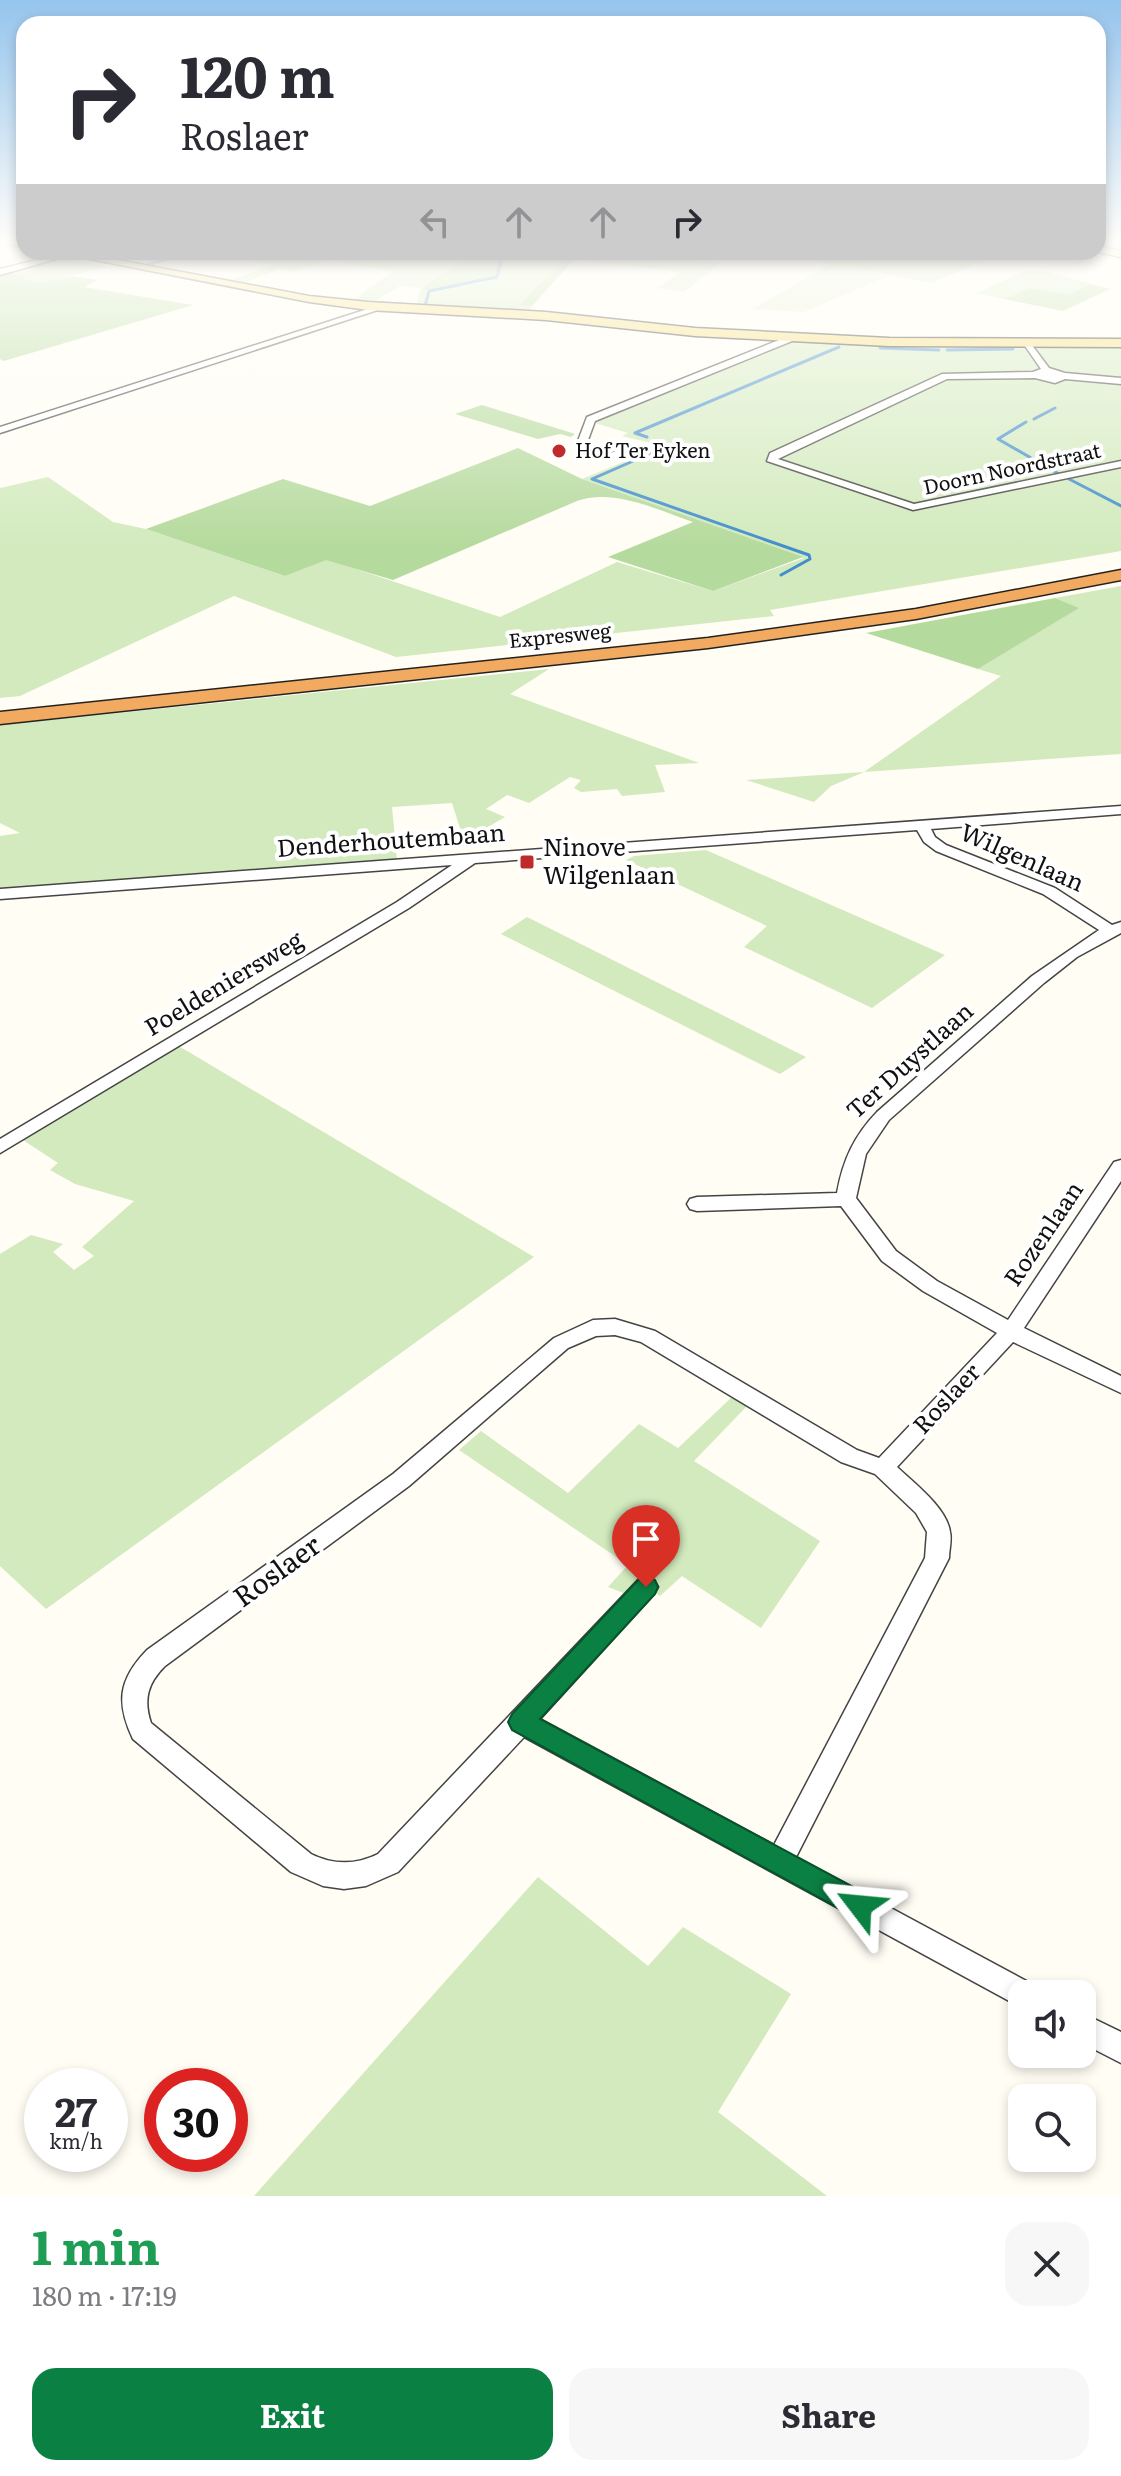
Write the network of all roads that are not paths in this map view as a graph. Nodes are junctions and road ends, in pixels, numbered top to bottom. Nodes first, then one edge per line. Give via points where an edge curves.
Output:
1 (269, 344) edge
2 (775, 344) edge
3 (1029, 344) edge
4 (1046, 370) junction
5 (1035, 375) junction
6 (1064, 376) junction
7 (1121, 381) edge
8 (0, 430) edge
9 (581, 446) dead end
10 (1121, 464) edge
11 (1121, 564) edge
12 (1121, 575) edge
13 (0, 707) edge
14 (0, 718) edge
15 (1121, 810) edge
16 (922, 825) junction
17 (469, 860) junction
18 (0, 894) edge
19 (1115, 928) edge
20 (0, 1147) edge
21 (1121, 1166) edge
22 (846, 1199) junction
23 (697, 1204) dead end
24 (1011, 1331) junction
25 (1121, 1385) edge
26 (883, 1468) junction
27 (646, 1587) dead end
28 (521, 1722) junction
29 (780, 1861) junction
30 (1008, 1986) edge
31 (1096, 2035) edge
32 (1121, 2048) edge

1 - 8 street
2 - 9 street via 591,419
3 - 4 street
4 - 5 street
4 - 6 street
5 - 6 street via 1049,380
5 - 10 street, Doorn Noordstraat via 945,376 774,455 772,461 913,507
6 - 7 street
11 - 13 highway, Expresweg via 798,621
12 - 14 highway, Expresweg via 929,612 708,643
15 - 16 street, Denderhoutembaan
16 - 17 street, Denderhoutembaan
16 - 19 street, Wilgenlaan via 941,848 1049,891
17 - 18 street, Denderhoutembaan
17 - 20 street, Poeldeniersweg via 415,898
19 - 22 street, Ter Duystlaan via 1068,955 863,1137 853,1155
21 - 24 street, Rozenlaan
22 - 23 street
22 - 24 street via 889,1256 930,1286
24 - 25 street
24 - 26 street, Roslaer
26 - 28 street, Roslaer via 849,1456 648,1336 615,1327 593,1328 561,1343 401,1480 156,1658 137,1683 132,1702 142,1731 292,1856 329,1877 371,1872 388,1863
26 - 29 street, Roslaer via 924,1506 939,1531 937,1558
27 - 28 street, Roslaer
28 - 29 street
29 - 30 street
31 - 32 street

